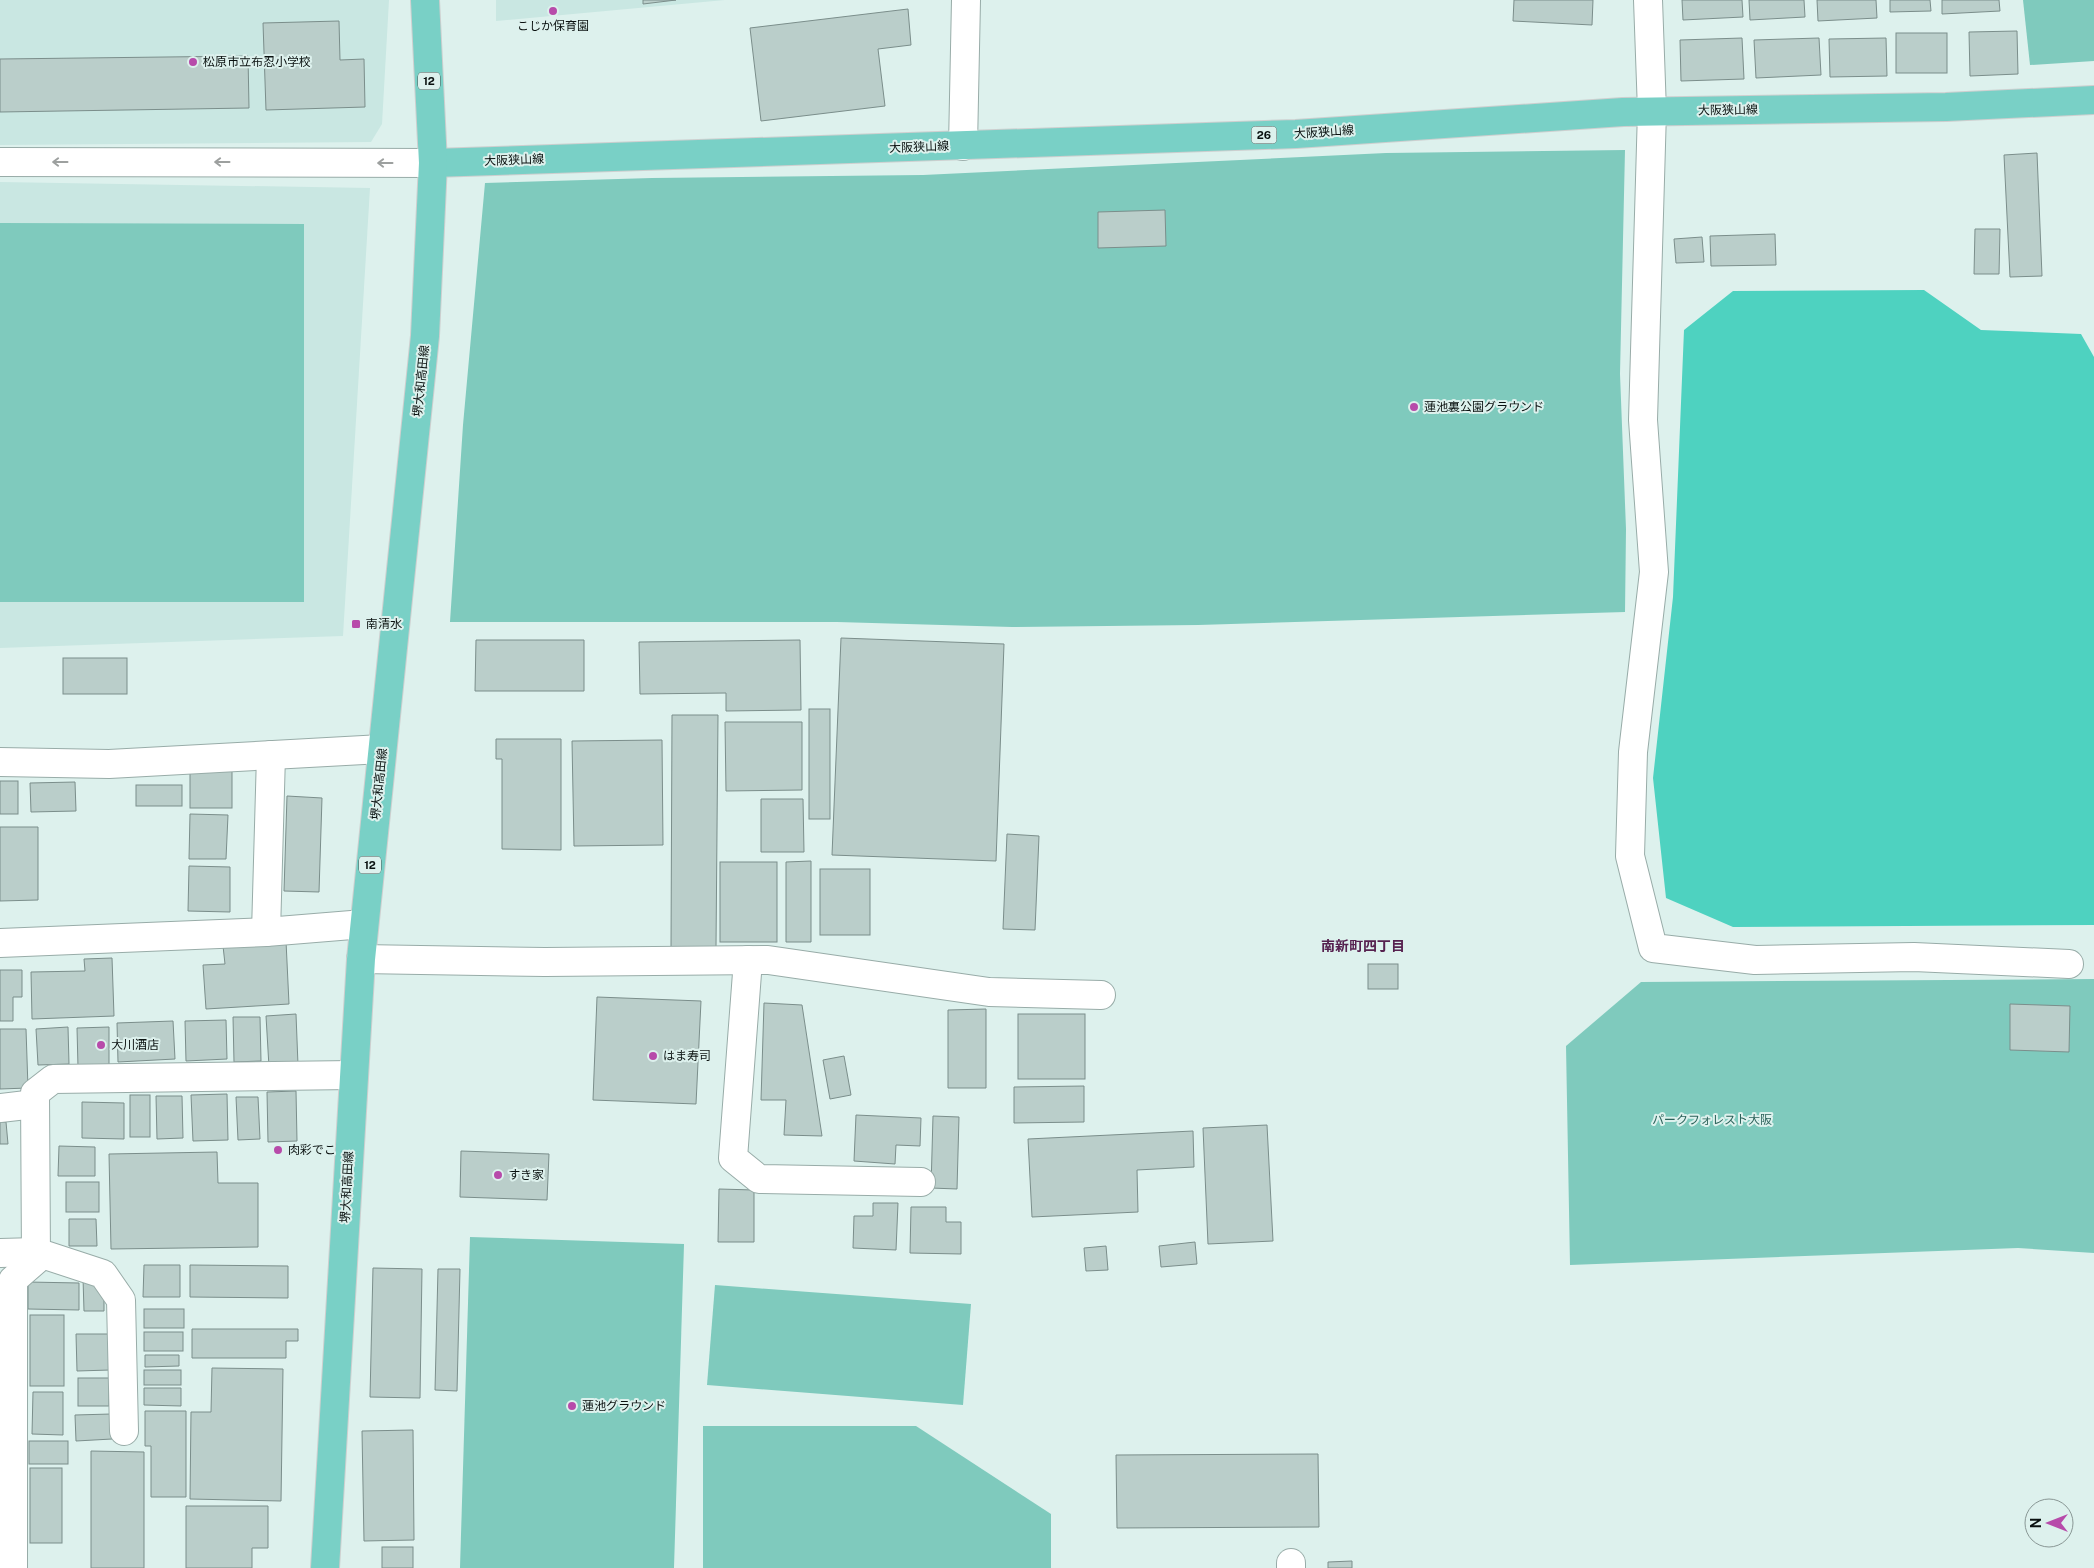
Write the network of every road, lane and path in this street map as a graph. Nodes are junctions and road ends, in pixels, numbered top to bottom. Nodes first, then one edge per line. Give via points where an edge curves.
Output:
1 (425, 0) edge
2 (966, 0) edge
3 (1648, 0) edge
4 (2094, 100) edge
5 (1652, 111) junction
6 (963, 146) junction
7 (0, 162) edge
8 (433, 163) junction
9 (382, 748) junction
10 (271, 755) junction
11 (0, 762) edge
12 (364, 924) junction
13 (266, 932) junction
14 (0, 943) edge
15 (361, 959) junction
16 (748, 960) junction
17 (2069, 964) dead end
18 (1101, 995) dead end
19 (353, 1075) junction
20 (35, 1104) junction
21 (0, 1108) edge
22 (921, 1182) dead end
23 (36, 1252) junction
24 (0, 1253) edge
25 (124, 1431) dead end
26 (9, 1562) edge
27 (325, 1568) edge

1 - 8 main road, 堺大和高田線 / 12
2 - 6 street
3 - 5 street
4 - 5 main road, 大阪狭山線 / 26 via 1946,107
5 - 6 main road, 大阪狭山線 / 26 via 1296,134
5 - 17 street via 1643,420 1654,572 1633,752 1630,856 1653,948 1755,960 1914,957
6 - 8 main road, 大阪狭山線 / 26
8 -> 7 street
8 - 9 main road, 堺大和高田線 / 12 via 425,336
9 - 10 street
9 - 12 main road, 堺大和高田線 / 12
10 - 11 street via 109,764
10 - 13 street
12 - 13 street
12 - 15 main road, 堺大和高田線 / 12
13 - 14 street
15 - 16 street via 545,962
15 - 19 main road, 堺大和高田線 / 12
16 - 18 street via 768,960 989,992
16 - 22 street via 733,1158 759,1178
19 - 20 street via 53,1079 35,1094
19 - 27 main road, 堺大和高田線 / 12
20 - 21 street
20 - 23 street
23 - 24 street
23 - 25 street via 103,1274 121,1300
23 - 26 street via 36,1260 13,1280

